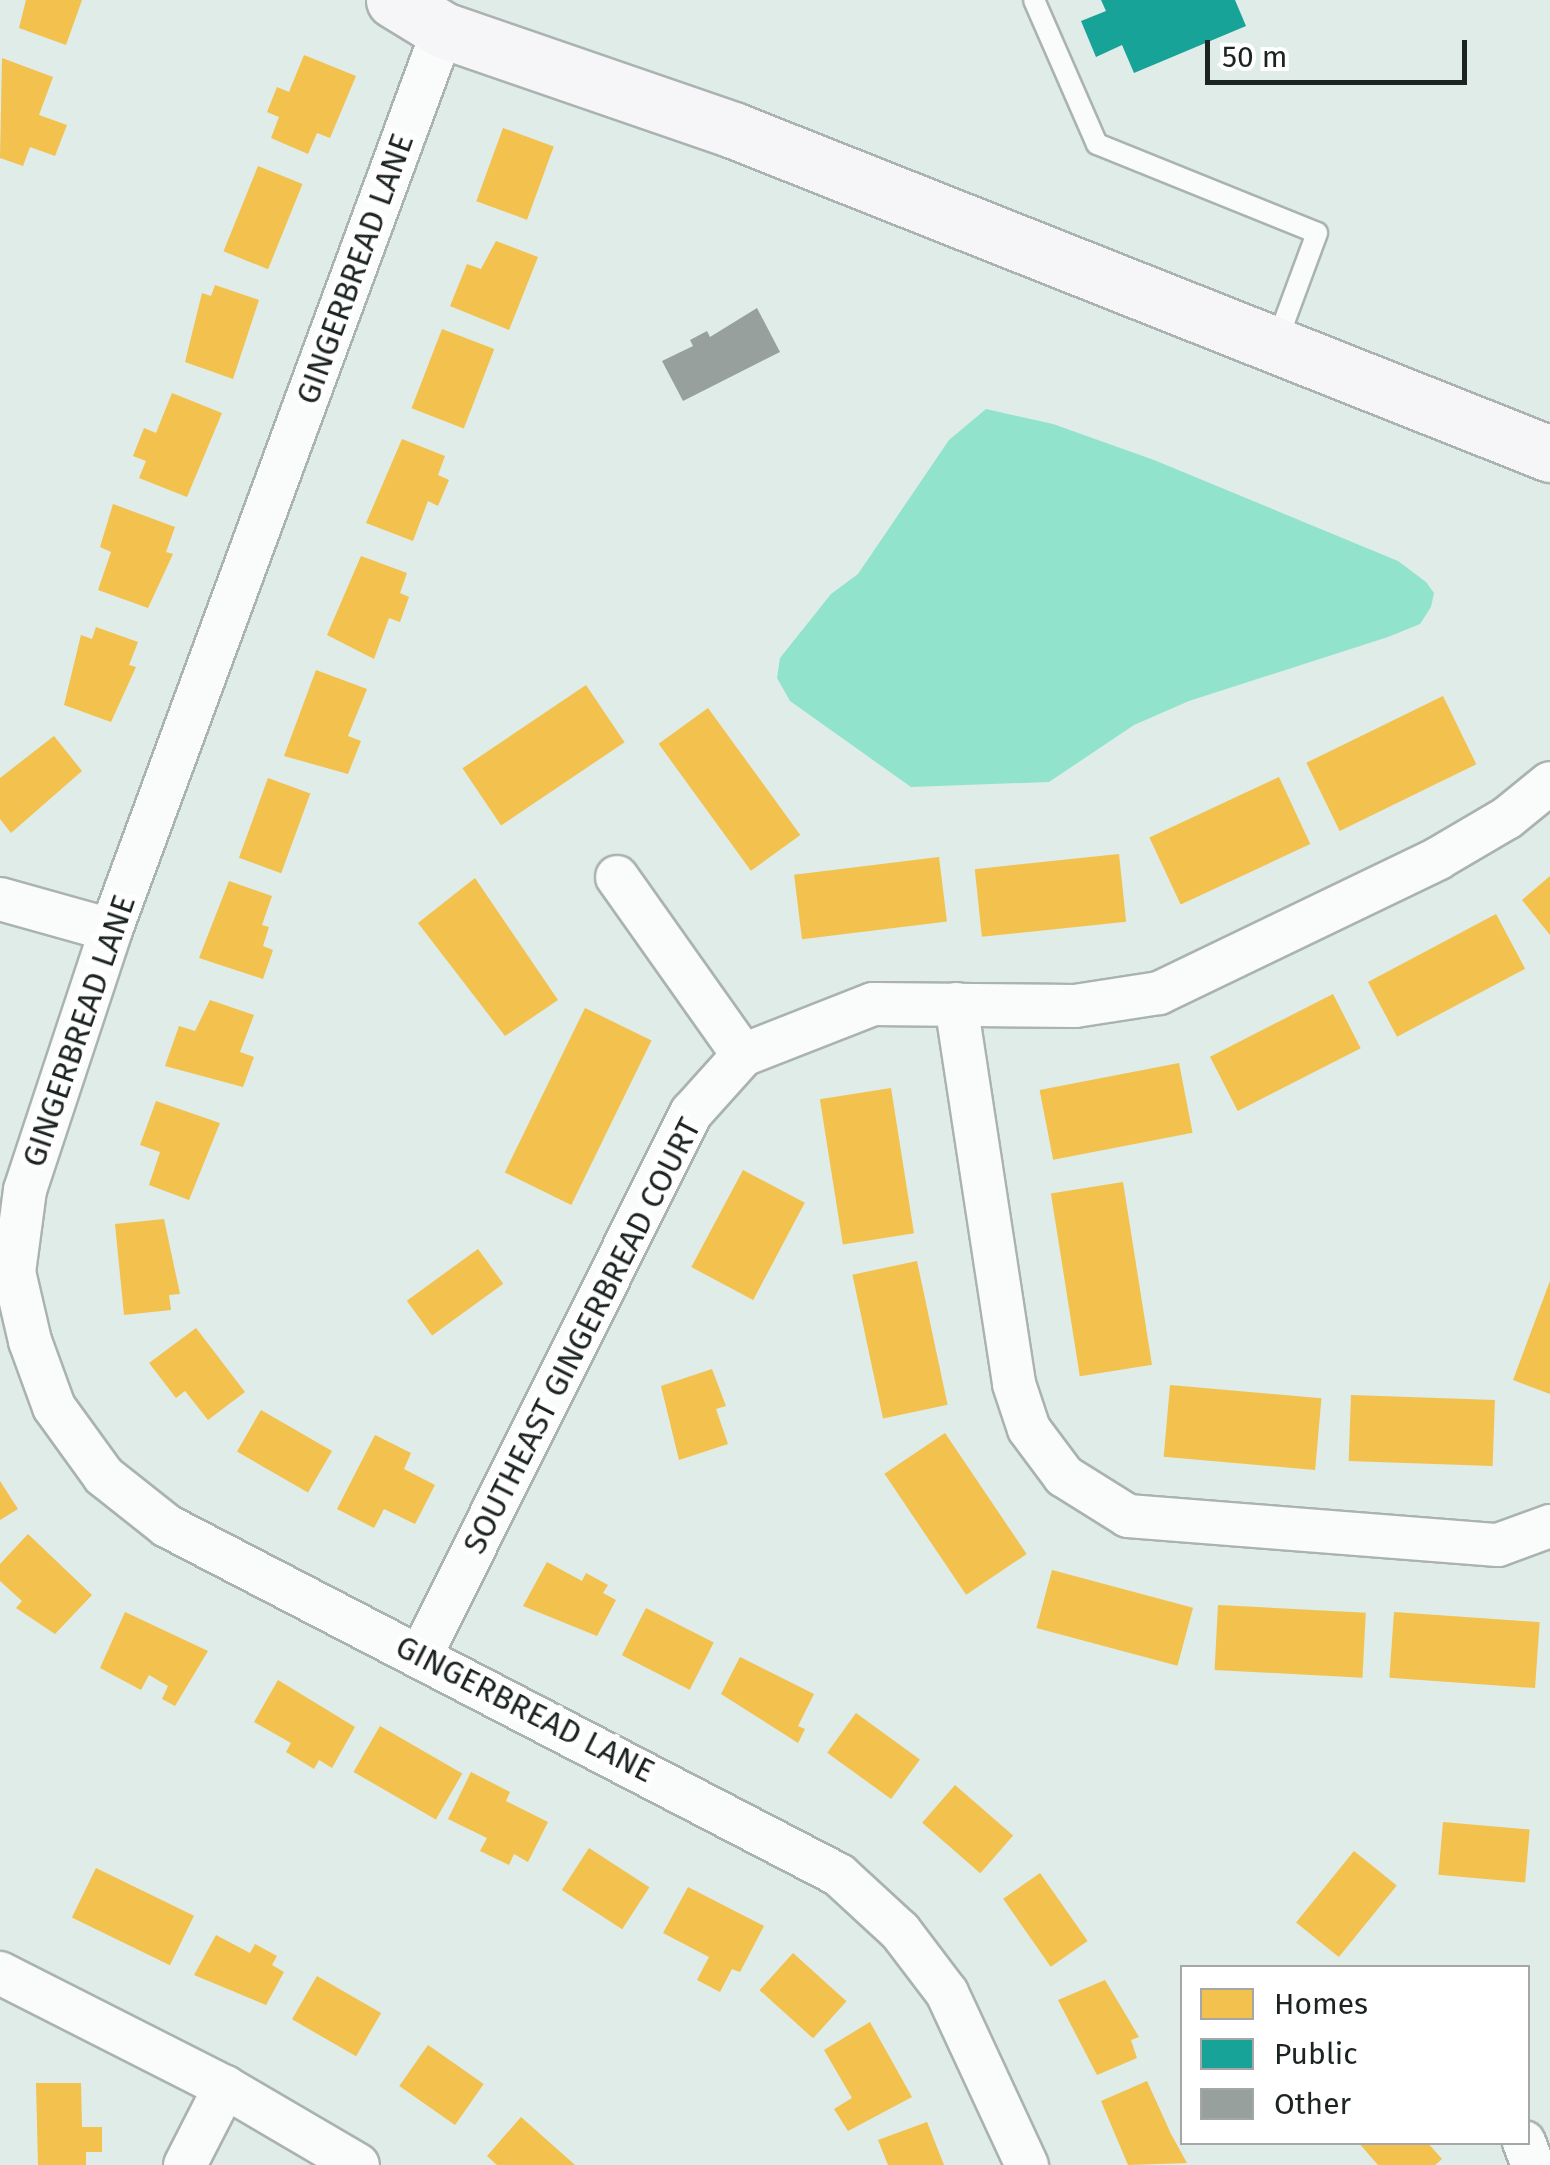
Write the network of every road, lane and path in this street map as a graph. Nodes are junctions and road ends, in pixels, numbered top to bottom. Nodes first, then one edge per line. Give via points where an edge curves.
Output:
1 (394, 0) edge
2 (1034, 0) edge
3 (447, 20) junction
4 (1276, 344) junction
5 (1550, 454) edge
6 (1550, 783) edge
7 (617, 877) dead end
8 (0, 899) edge
9 (112, 930) junction
10 (956, 1004) junction
11 (743, 1055) junction
12 (1550, 1526) edge
13 (421, 1655) junction
14 (0, 1973) edge
15 (225, 2087) junction
16 (185, 2165) edge
17 (358, 2165) edge
18 (1027, 2165) edge

1 - 3 main road
2 - 4 lane via 1097,144 1318,233
3 - 4 main road
3 - 9 street, GINGERBREAD LANE
4 - 5 main road
6 - 10 street, SOUTHEAST GINGERBREAD COURT via 1508,818 1437,858 1159,993 1075,1006
7 - 11 street
8 - 9 street
9 - 13 street, GINGERBREAD LANE via 26,1190 14,1272 54,1407 104,1476 167,1526
10 - 11 street, SOUTHEAST GINGERBREAD COURT via 873,1004
10 - 12 street via 1014,1384 1030,1429 1064,1476 1128,1516 1498,1544
11 - 13 street, SOUTHEAST GINGERBREAD COURT via 691,1114
13 - 18 street, GINGERBREAD LANE via 839,1875 900,1931 947,1993
14 - 15 street
15 - 16 street
15 - 17 street

